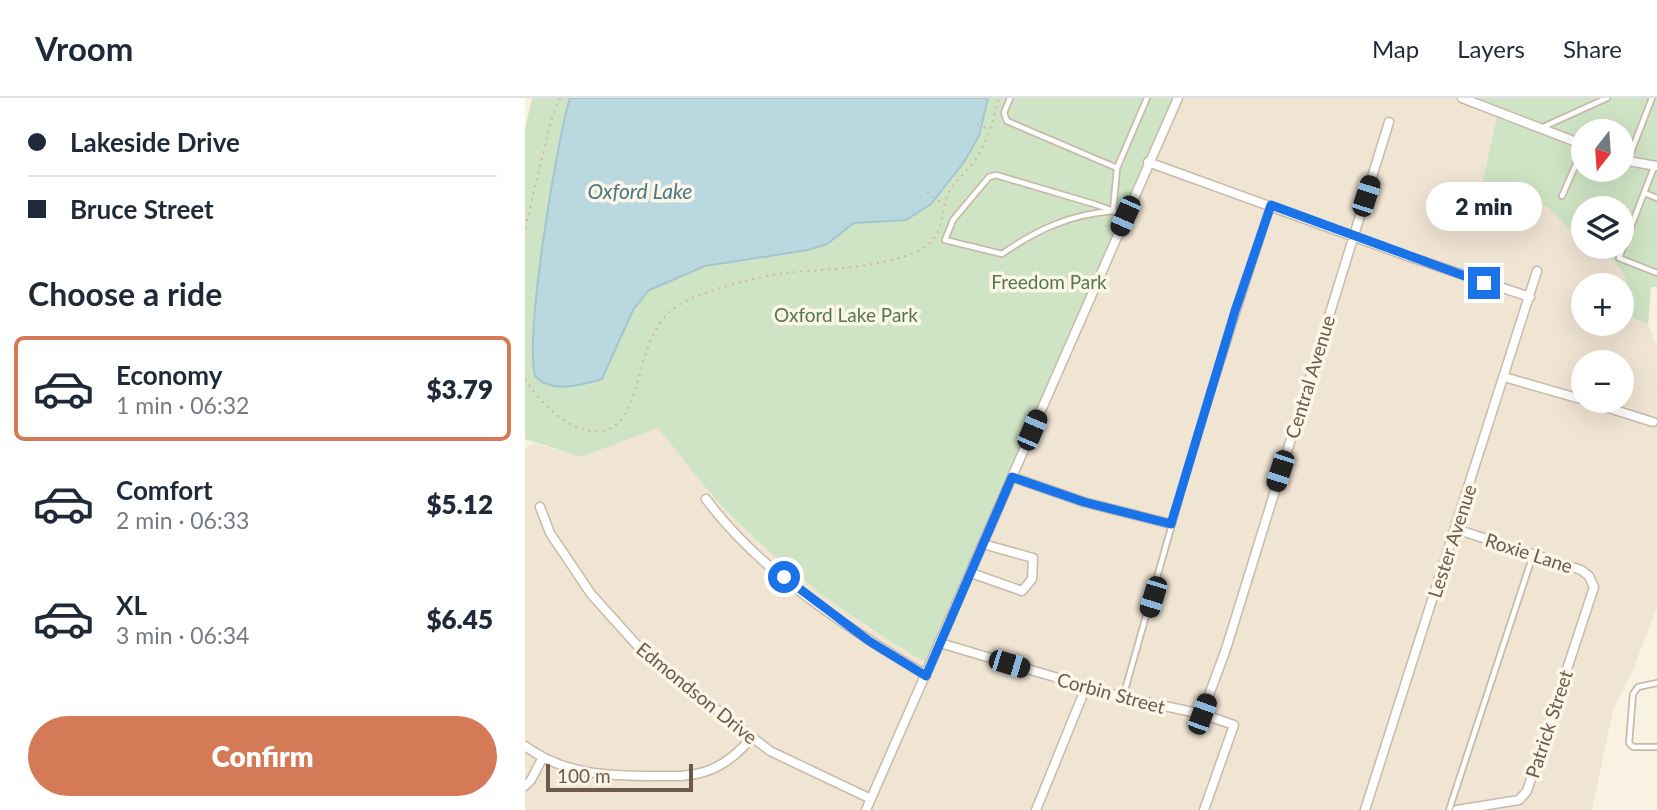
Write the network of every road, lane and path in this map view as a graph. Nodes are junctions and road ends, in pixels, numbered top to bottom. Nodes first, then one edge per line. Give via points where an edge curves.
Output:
1 (559, 98) edge
2 (999, 98) edge
3 (1010, 98) edge
4 (1147, 98) edge
5 (1178, 98) edge
6 (1462, 98) edge
7 (1607, 98) edge
8 (1652, 98) edge
9 (1389, 121) dead end
10 (977, 124) dead end
11 (1540, 128) junction
12 (989, 130) junction
13 (1635, 137) edge
14 (1571, 140) edge
15 (1148, 162) junction
16 (1635, 162) edge
17 (1656, 166) edge
18 (1117, 168) junction
19 (1571, 175) edge
20 (927, 192) dead end
21 (1644, 193) junction
22 (1562, 196) dead end
23 (1657, 198) edge
24 (944, 204) junction
25 (1271, 205) junction
26 (1113, 211) junction
27 (1125, 216) junction
28 (525, 228) edge
29 (1353, 236) junction
30 (1537, 271) dead end
31 (1657, 273) edge
32 (1530, 297) junction
33 (1504, 377) junction
34 (525, 379) edge
35 (1571, 396) edge
36 (1625, 413) edge
37 (1653, 422) dead end
38 (1012, 477) junction
39 (706, 499) dead end
40 (540, 507) dead end
41 (1171, 524) junction
42 (1456, 529) junction
43 (983, 544) junction
44 (1533, 554) junction
45 (971, 573) junction
46 (1594, 587) joint
47 (940, 643) junction
48 (926, 676) junction
49 (1657, 683) edge
50 (1086, 687) junction
51 (1122, 697) junction
52 (1202, 714) junction
53 (752, 737) junction
54 (525, 746) edge
55 (1657, 747) edge
56 (543, 757) junction
57 (525, 786) edge
58 (871, 799) junction
59 (866, 810) edge
60 (1036, 810) edge
61 (1204, 810) edge
62 (1365, 810) edge
63 (1450, 810) edge
64 (1457, 810) edge

1 - 28 path
2 - 12 path
3 - 18 lane via 1004,113 1007,121
4 - 18 lane
5 - 15 street
6 - 11 street
7 - 11 lane
8 - 13 lane
9 - 29 street, Central Avenue
10 - 12 path
11 - 14 street
12 - 24 path
15 - 25 street
15 - 27 street
16 - 17 street
17 - 21 lane
18 - 26 lane
19 - 22 lane
20 - 24 path
21 - 23 lane
21 - 31 lane via 1619,258
24 - 34 path via 933,240 903,256 768,277 681,303 647,345 634,396 613,427 596,431 575,426 546,405
25 - 29 street
25 - 41 lane
26 - 26 lane via 996,175 989,177 953,220 945,240 1002,254 1025,237 1060,222 1085,213
26 - 27 lane
27 - 38 street
29 - 32 street
29 - 52 street, Central Avenue
30 - 32 street, Lester Avenue
32 - 33 street, Lester Avenue
33 - 35 street
33 - 42 street, Lester Avenue
36 - 37 street
38 - 41 street via 1084,502
38 - 43 street
39 - 48 street via 763,561 869,641
40 - 53 street, Edmondson Drive via 557,543 619,627 662,668
41 - 51 lane
42 - 44 street, Roxie Lane
42 - 62 street, Lester Avenue
43 - 45 street
43 - 45 street via 1033,558 1032,579 1022,591
44 - 46 street, Roxie Lane via 1581,570
44 - 63 lane
45 - 47 street
46 - 64 street, Patrick Street via 1527,790 1518,800
47 - 48 street
47 - 50 street, Corbin Street
48 - 58 street
49 - 55 lane via 1638,687 1633,694 1629,743
50 - 51 street, Corbin Street
50 - 60 street
51 - 52 street, Corbin Street
52 - 61 street via 1234,725
53 - 56 street via 721,765 685,776 587,773
53 - 58 street, Edmondson Drive via 790,763
54 - 56 street
56 - 57 street
58 - 59 street

